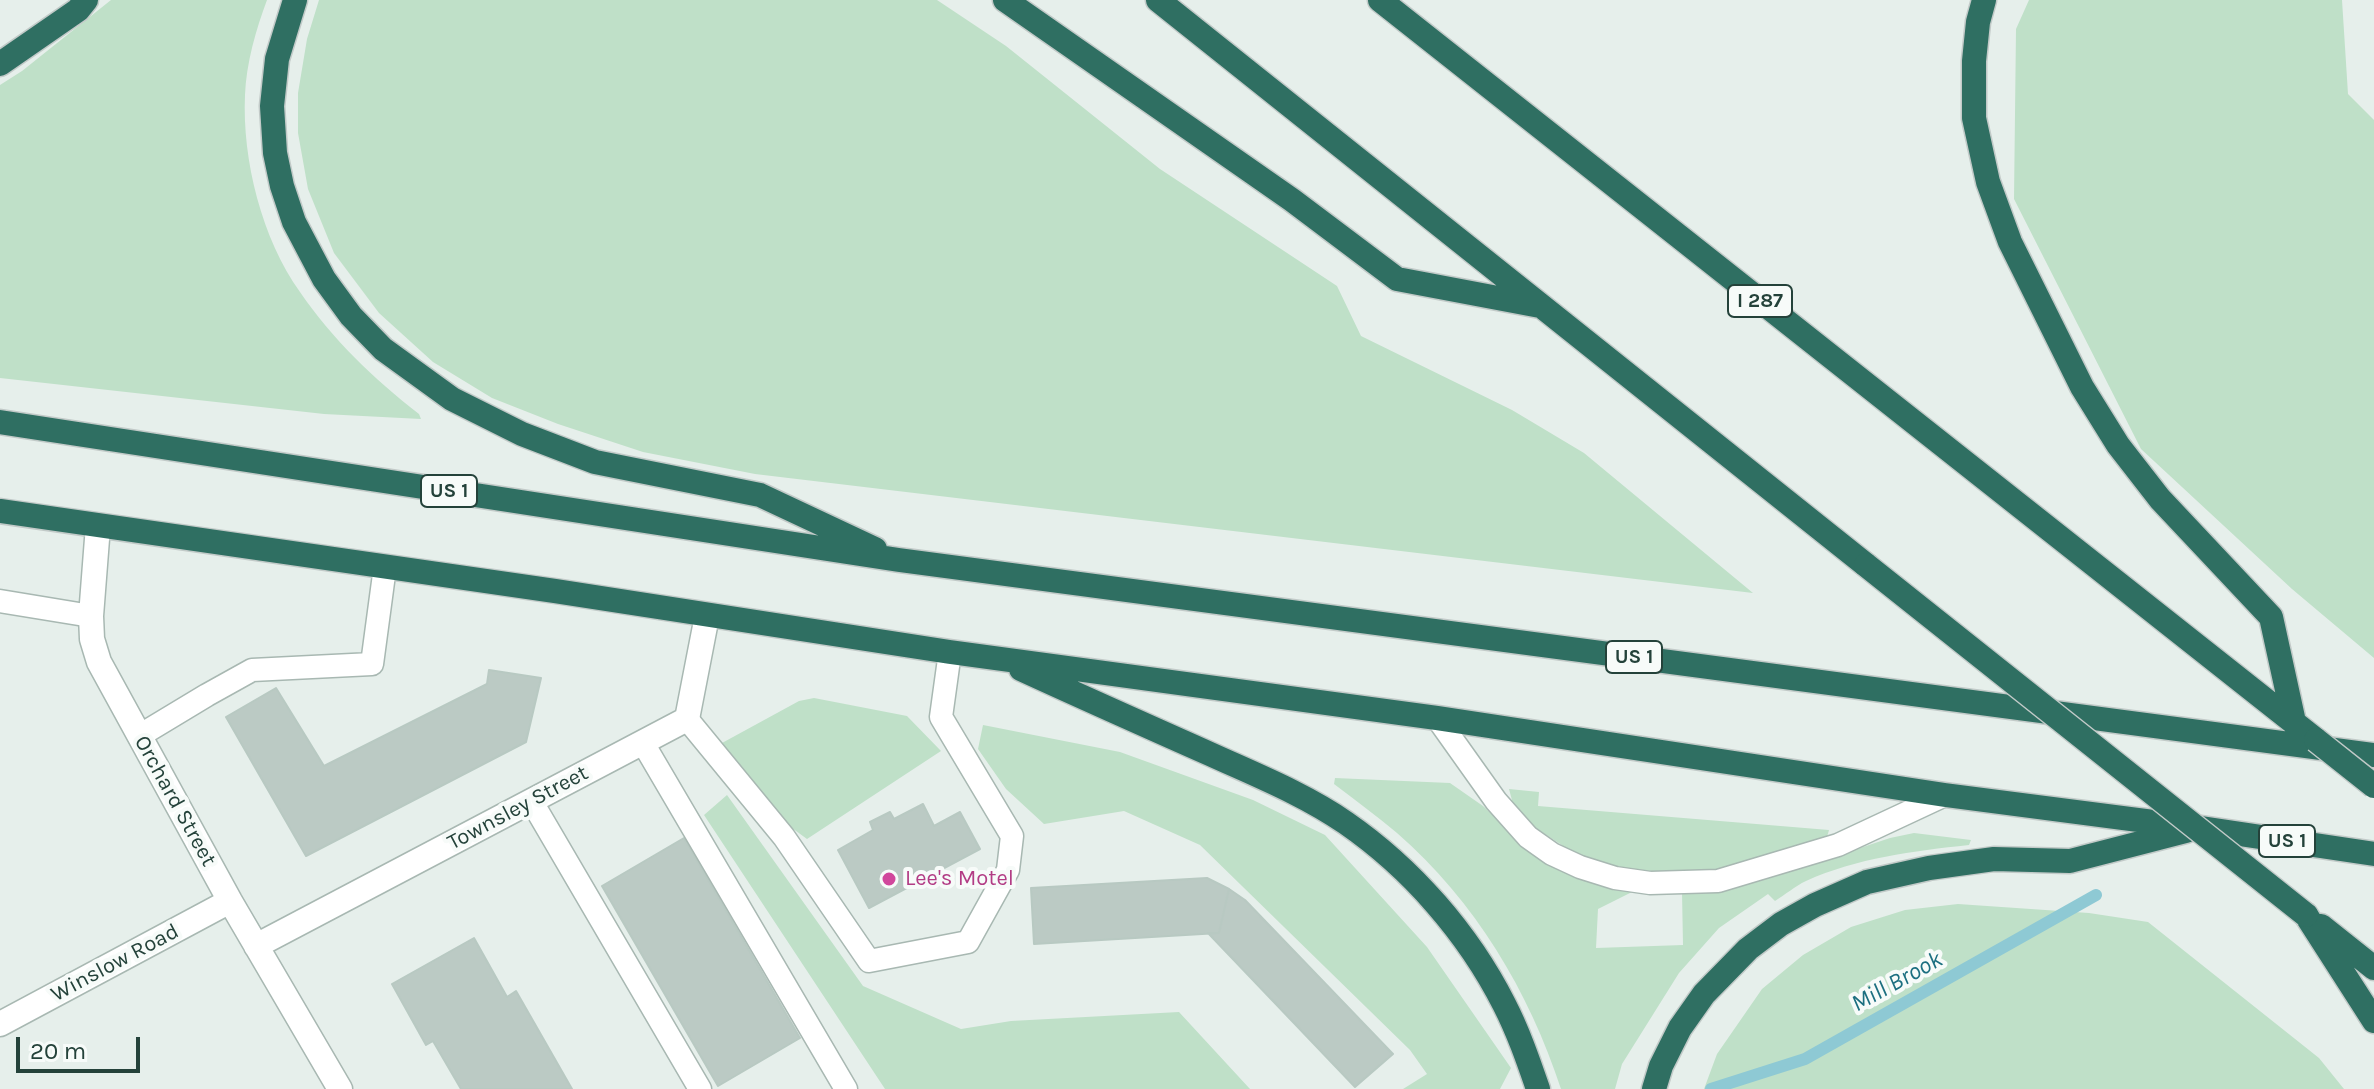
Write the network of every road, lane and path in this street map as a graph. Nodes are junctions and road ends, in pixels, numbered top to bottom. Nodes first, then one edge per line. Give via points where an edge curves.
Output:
1 (86, 0) edge
2 (295, 0) edge
3 (1005, 0) edge
4 (1158, 0) edge
5 (1380, 0) edge
6 (1984, 0) edge
7 (0, 64) edge
8 (1543, 307) junction
9 (0, 422) edge
10 (0, 511) edge
11 (98, 526) junction
12 (899, 560) junction
13 (385, 567) junction
14 (0, 601) edge
15 (91, 616) junction
16 (707, 616) junction
17 (950, 652) junction
18 (997, 658) junction
19 (1437, 718) junction
20 (687, 719) junction
21 (2294, 722) junction
22 (139, 736) junction
23 (643, 743) junction
24 (2373, 754) edge
25 (2374, 786) edge
26 (1945, 795) junction
27 (532, 802) junction
28 (2200, 828) junction
29 (2374, 854) edge
30 (230, 901) junction
31 (2306, 915) junction
32 (256, 946) junction
33 (2374, 968) edge
34 (2374, 1021) edge
35 (0, 1024) edge
36 (340, 1089) edge
37 (700, 1089) edge
38 (846, 1089) edge
39 (1538, 1089) edge
40 (1654, 1089) edge

1 - 7 highway
2 - 12 highway via 277,59 272,106 282,186 324,279 383,349 452,399 522,434 595,462 760,495
3 - 8 highway via 1397,279
4 - 8 highway
5 - 21 highway, I 287
6 - 21 highway via 1974,61 1974,118 1988,182 2010,242 2082,387 2118,445 2177,518 2271,617
8 - 31 highway, bridge
9 - 12 highway, US 1
10 - 11 highway, US 1
11 - 13 highway, US 1
11 - 15 street, Orchard Street
12 - 24 highway, US 1
13 - 16 highway, US 1
13 - 22 lane via 372,664 252,670
14 - 15 lane
15 - 22 street, Orchard Street via 99,662
16 - 17 highway, US 1
16 - 20 street
17 - 18 highway, US 1
17 - 20 lane via 941,717 1012,836 1008,870 968,942 869,961 784,837
18 - 19 highway, US 1
18 - 39 highway via 1298,794 1346,823 1433,901 1471,949 1504,1004
19 - 26 highway, US 1
19 - 26 lane via 1528,837 1552,854 1615,878 1718,881 1838,845
20 - 23 street, Townsley Street
21 - 25 highway, I 287, bridge
22 - 30 street, Orchard Street
23 - 27 street, Townsley Street
23 - 38 lane
26 - 28 highway, US 1
27 - 32 street, Townsley Street
27 - 37 lane
28 - 29 highway, US 1
28 - 40 highway via 2070,861 1994,859 1929,868 1867,882 1815,905 1748,949 1704,994 1680,1028
30 - 32 street, Orchard Street
30 - 35 street, Winslow Road
31 - 33 highway
31 - 34 highway
32 - 36 street, Orchard Street

